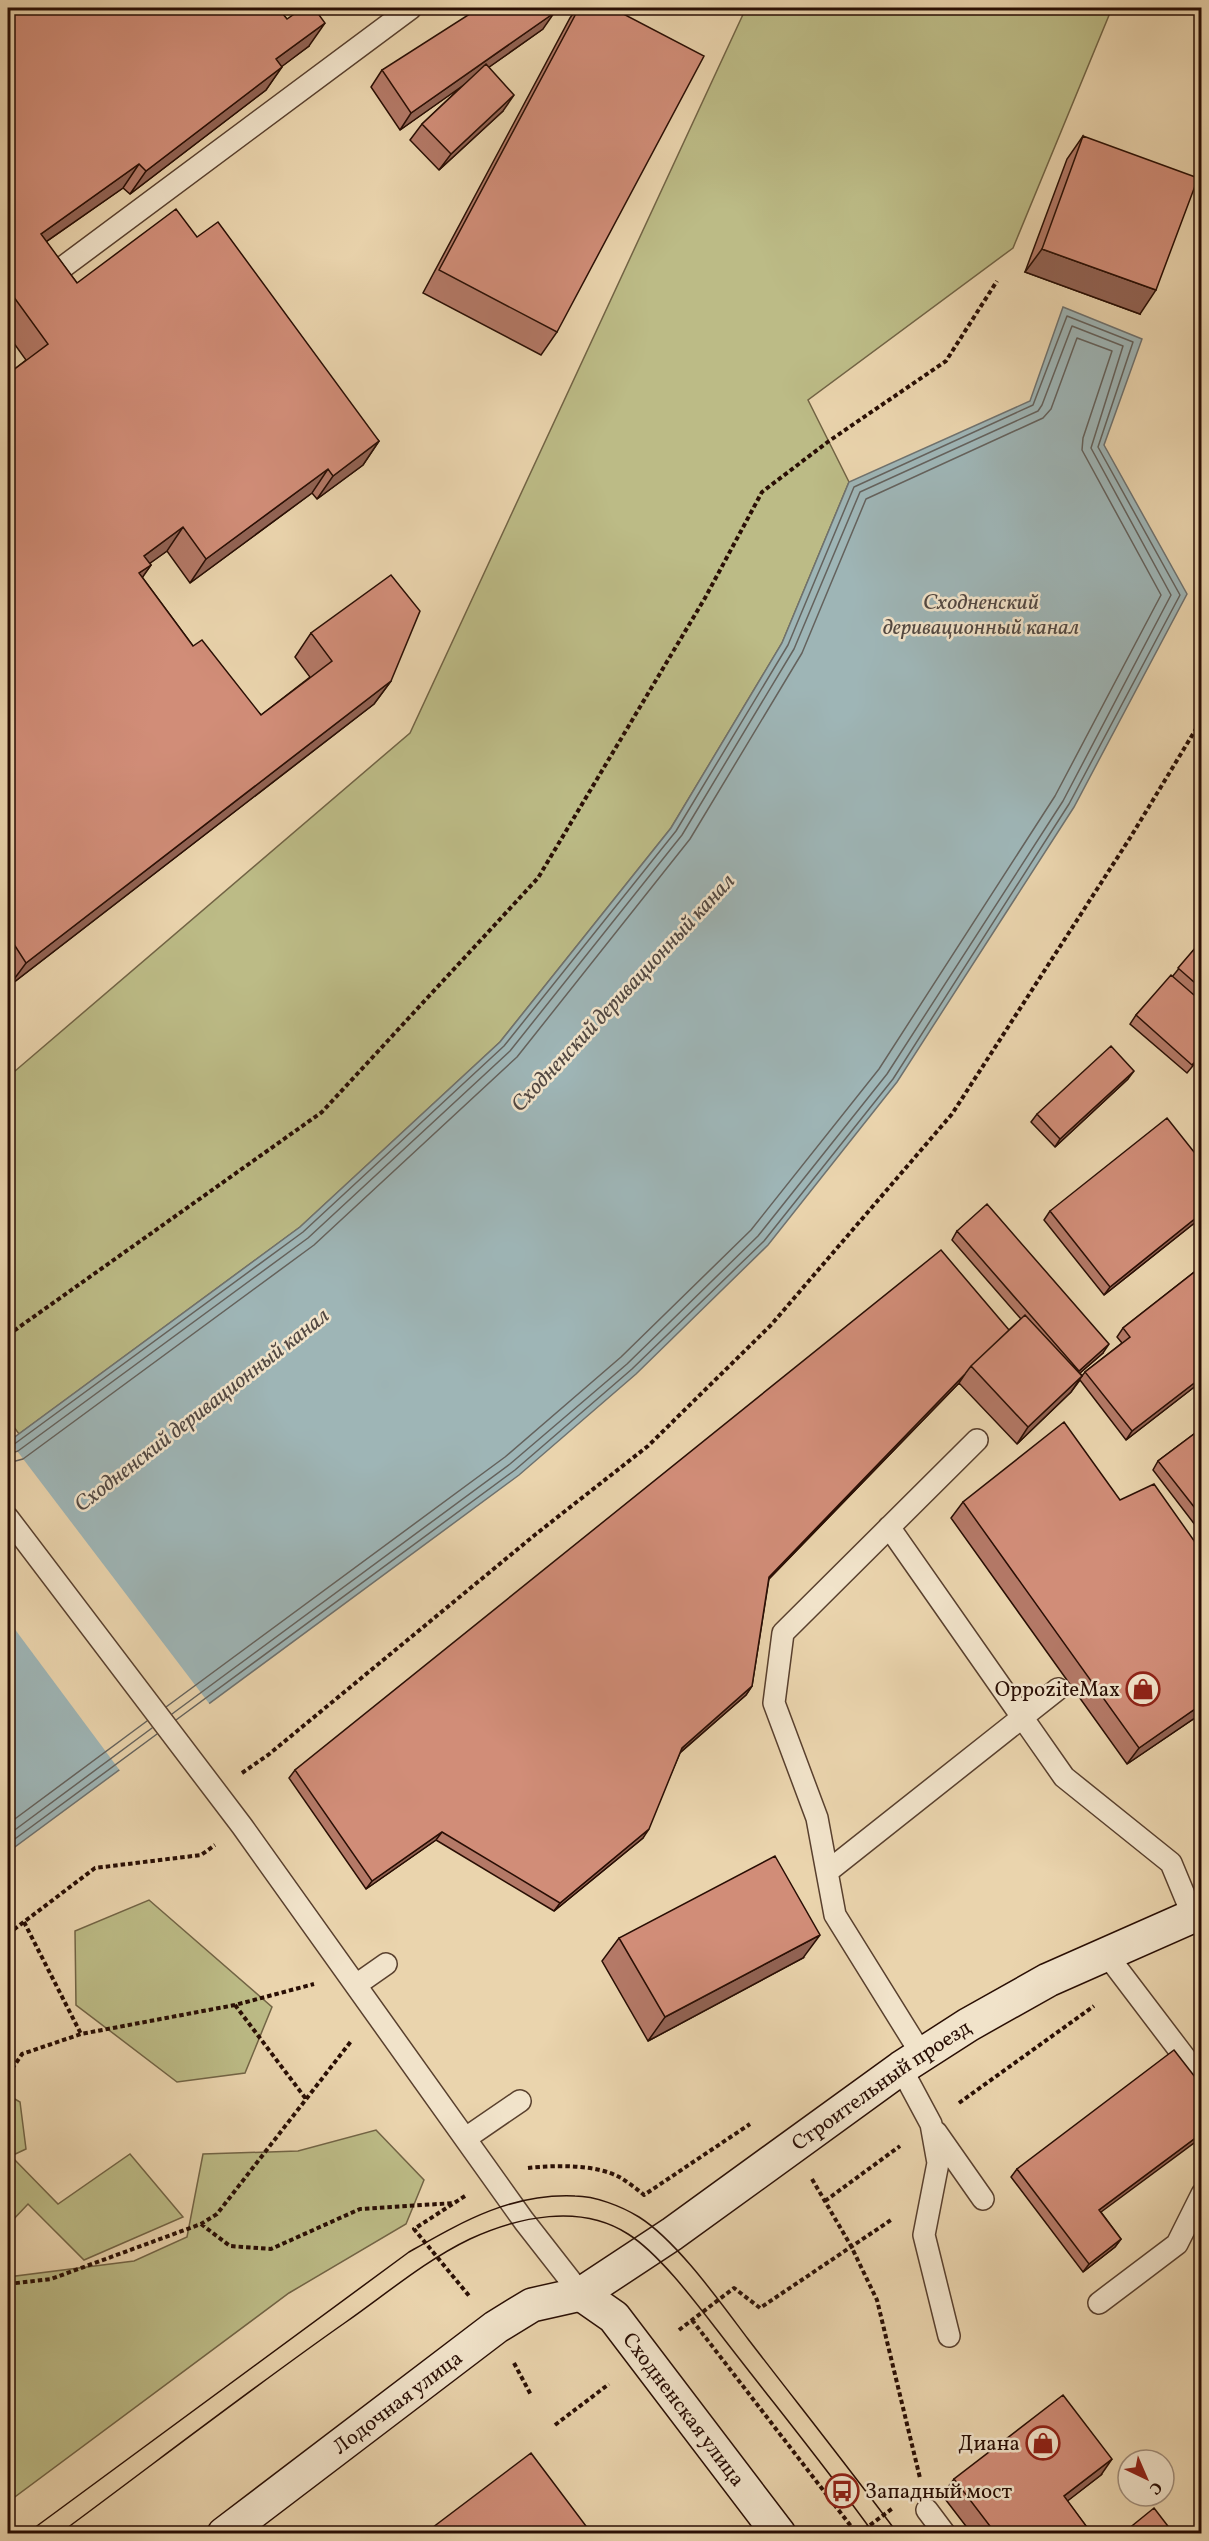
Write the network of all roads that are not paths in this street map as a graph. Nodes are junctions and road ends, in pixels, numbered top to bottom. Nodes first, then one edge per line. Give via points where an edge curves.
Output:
1 (411, 8) edge
2 (8, 308) edge
3 (977, 1440) dead end
4 (8, 1518) edge
5 (889, 1527) junction
6 (1058, 1689) dead end
7 (1022, 1717) junction
8 (827, 1872) junction
9 (1197, 1914) edge
10 (1107, 1955) junction
11 (386, 1964) dead end
12 (352, 1979) junction
13 (911, 2061) junction
14 (1202, 2080) edge
15 (519, 2101) dead end
16 (931, 2124) junction
17 (466, 2138) junction
18 (1202, 2194) edge
19 (983, 2199) dead end
20 (581, 2294) junction
21 (1099, 2303) dead end
22 (949, 2336) dead end
23 (927, 2510) road end
24 (224, 2534) edge
25 (779, 2534) edge
26 (945, 2534) edge

1 - 2 lane
3 - 5 lane
4 - 12 lane via 211,1784
5 - 7 lane
5 - 8 lane via 783,1633 774,1703 817,1818
6 - 7 lane
7 - 8 lane
7 - 9 lane via 1064,1777 1171,1863
8 - 13 lane via 835,1915
9 - 10 street, Строительный проезд
10 - 13 street, Строительный проезд via 1048,1980
10 - 14 lane
11 - 12 lane
12 - 17 lane
13 - 16 lane
13 - 20 street, Строительный проезд via 672,2234
15 - 17 lane
16 - 19 lane
16 - 22 lane via 938,2163 924,2235
17 - 20 lane
18 - 21 lane via 1177,2244
20 - 24 street, Лодочная улица via 532,2305 496,2327
20 - 25 street, Сходненская улица via 614,2317
23 - 26 lane

